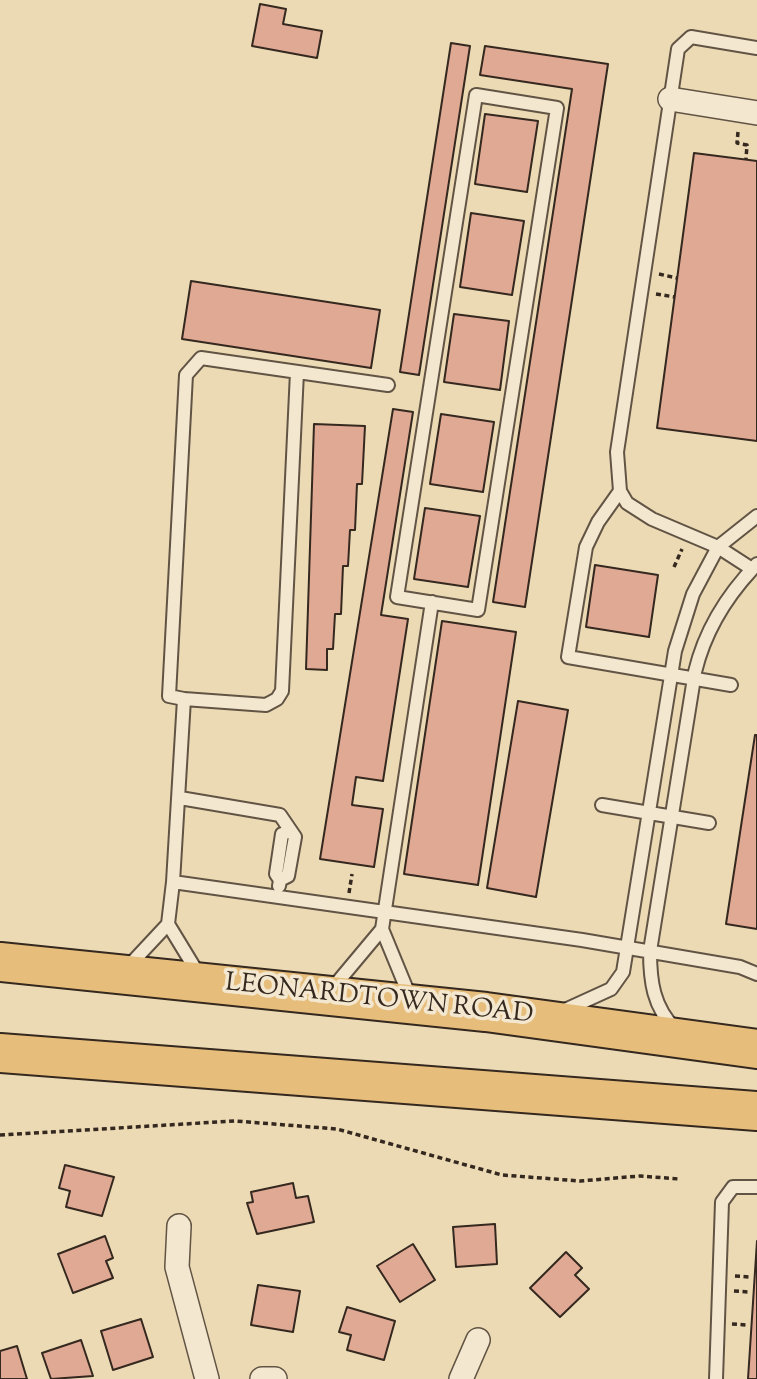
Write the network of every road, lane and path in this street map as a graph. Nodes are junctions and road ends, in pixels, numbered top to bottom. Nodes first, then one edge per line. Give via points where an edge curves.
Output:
1 (757, 48) edge
2 (670, 99) junction
3 (757, 113) edge
4 (737, 143) dead end
5 (746, 159) dead end
6 (297, 372) junction
7 (388, 385) dead end
8 (620, 491) junction
9 (757, 516) edge
10 (718, 547) junction
11 (755, 566) edge
12 (432, 602) junction
13 (671, 675) junction
14 (694, 679) junction
15 (731, 685) dead end
16 (184, 699) junction
17 (180, 797) junction
18 (603, 805) dead end
19 (650, 813) junction
20 (673, 818) junction
21 (709, 823) dead end
22 (173, 882) junction
23 (278, 896) junction
24 (384, 912) junction
25 (168, 924) junction
26 (382, 929) junction
27 (627, 947) junction
28 (650, 951) junction
29 (0, 962) edge
30 (108, 972) junction
31 (757, 974) edge
32 (204, 981) junction
33 (0, 982) edge
34 (327, 994) junction
35 (413, 1004) junction
36 (543, 1020) junction
37 (687, 1040) junction
38 (757, 1049) edge
39 (0, 1053) edge
40 (757, 1111) edge
41 (0, 1135) edge
42 (679, 1179) dead end
43 (757, 1187) edge
44 (179, 1226) dead end
45 (478, 1340) dead end
46 (208, 1379) edge
47 (262, 1379) edge
48 (275, 1379) edge
49 (461, 1379) edge
50 (716, 1379) edge

1 - 2 lane via 691,37 678,49
2 - 3 street
2 - 8 lane via 620,416
4 - 5 path via 747,145
6 - 7 lane
6 - 16 lane via 282,691 266,705
6 - 16 lane via 201,358 186,375 169,696
8 - 10 lane via 627,503 652,519
8 - 13 lane via 586,547 568,657
9 - 10 lane
10 - 11 lane
10 - 13 lane via 693,594
11 - 14 lane via 709,631
12 - 12 lane via 397,597 477,95 558,108 478,610
12 - 24 lane
13 - 14 lane
13 - 19 lane
14 - 15 lane
14 - 20 lane
16 - 17 lane
17 - 22 lane
17 - 23 lane via 280,815 295,837 288,876 280,880
18 - 19 lane
19 - 20 lane
19 - 27 lane
20 - 21 lane
20 - 28 lane
22 - 23 lane
22 - 25 lane
23 - 24 lane
24 - 26 lane
24 - 27 lane
25 - 30 lane
25 - 32 lane
26 - 34 lane
26 - 35 lane
27 - 28 lane
27 - 36 lane via 623,972 611,989
28 - 31 lane
28 - 37 lane via 653,993 660,1010
29 - 30 highway, LEONARDTOWN ROAD
30 - 32 highway, LEONARDTOWN ROAD
30 - 33 highway via 28,985
32 - 34 highway, LEONARDTOWN ROAD
34 - 35 highway, LEONARDTOWN ROAD
35 - 36 highway, LEONARDTOWN ROAD
36 - 37 highway, LEONARDTOWN ROAD
37 - 38 highway, LEONARDTOWN ROAD
39 - 40 highway
41 - 42 path via 235,1121 337,1129 502,1175 580,1181 640,1176
43 - 50 lane via 733,1187 722,1202
44 - 46 street via 177,1267
45 - 49 street
47 - 48 street

